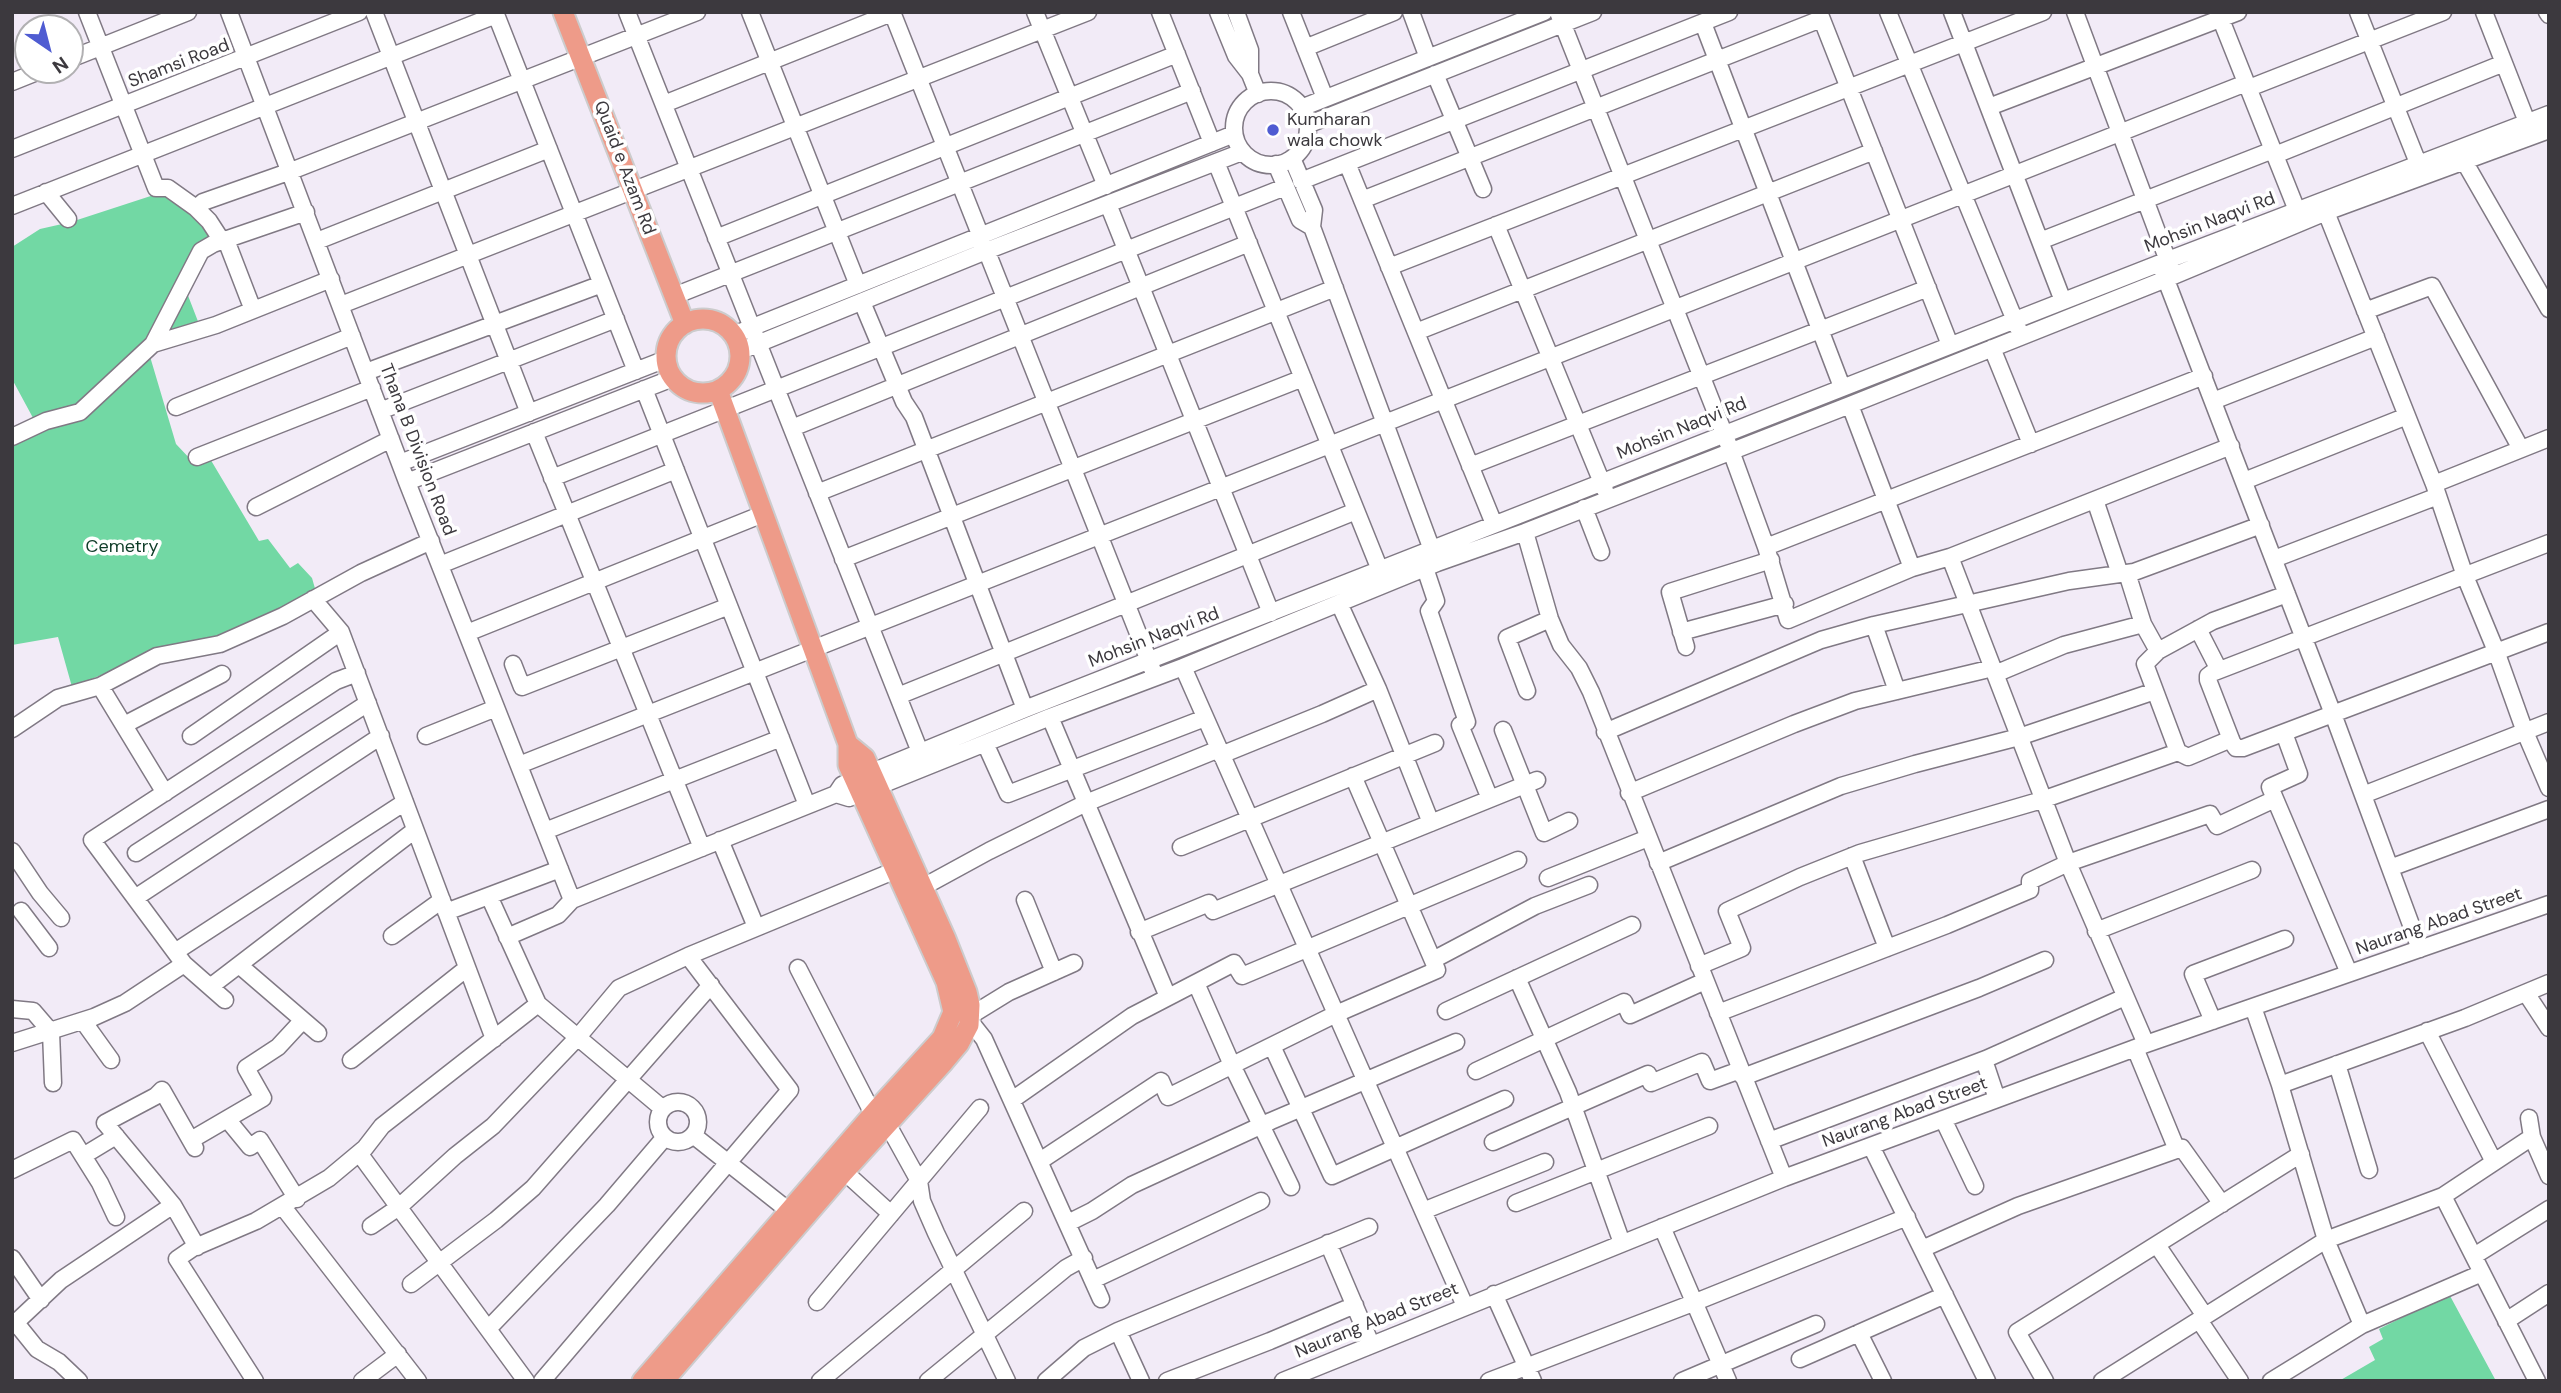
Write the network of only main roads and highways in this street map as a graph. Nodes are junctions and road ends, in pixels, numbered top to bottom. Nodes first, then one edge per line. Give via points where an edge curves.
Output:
1 (563, 12) edge
2 (685, 324) junction
3 (718, 390) junction
4 (867, 782) junction
5 (880, 1116) junction
6 (838, 1167) junction
7 (642, 1381) edge
8 (664, 1381) edge

1 - 2 main road, Quaid e Azam Rd
2 - 3 main road via 668,345 669,368 685,388
2 - 3 main road via 709,320 742,338 735,374
3 - 4 main road via 848,744 848,765
4 - 5 main road via 896,870 946,982 953,1012 942,1038
4 - 5 main road via 923,887 967,992 970,1018 959,1044
5 - 6 main road
6 - 7 main road via 789,1211
6 - 8 main road

